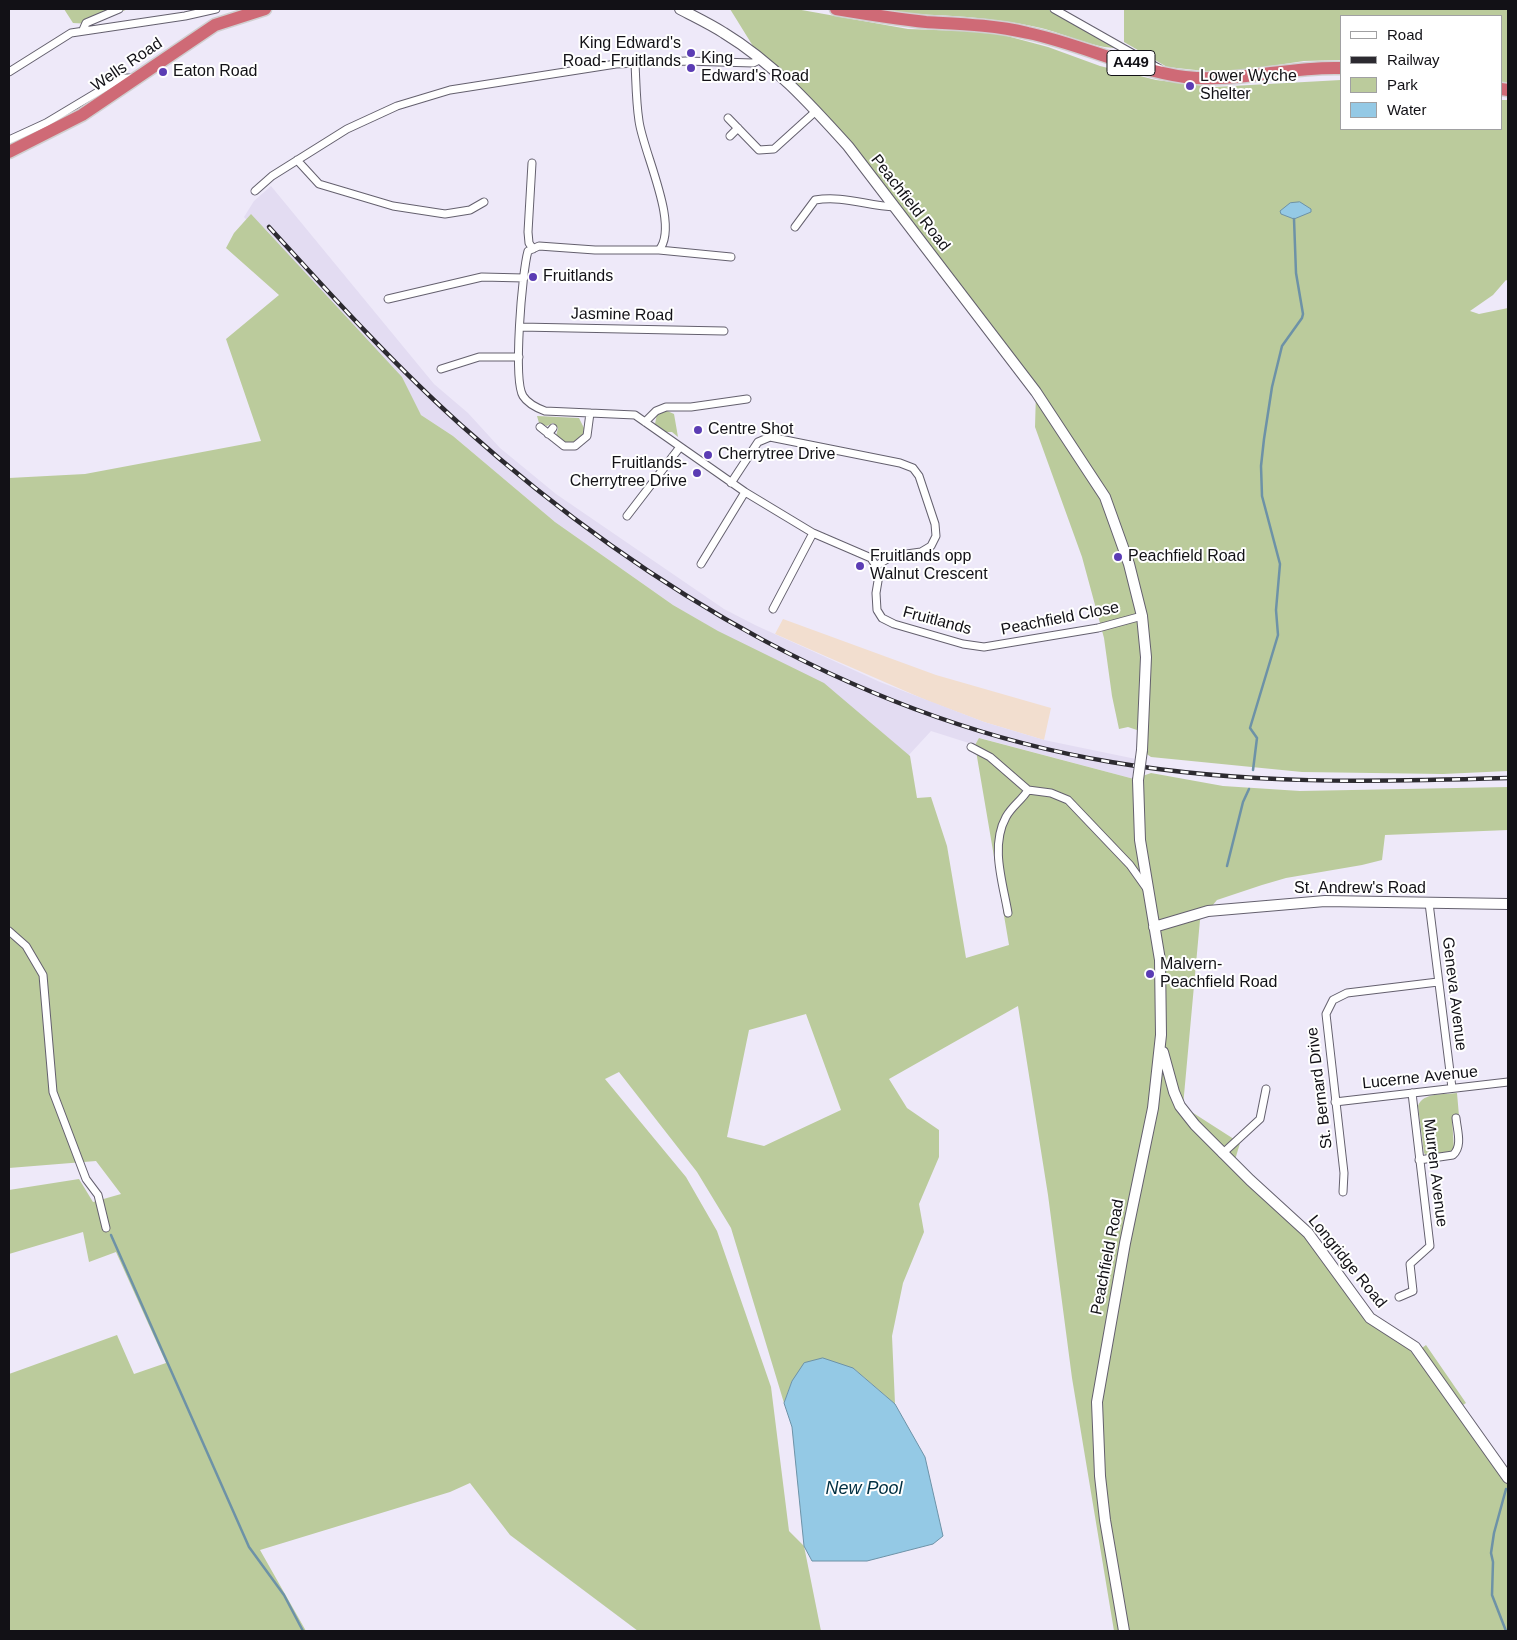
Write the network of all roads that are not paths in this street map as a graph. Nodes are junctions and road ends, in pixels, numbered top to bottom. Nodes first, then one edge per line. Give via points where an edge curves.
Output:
1 (119, 9) edge
2 (216, 9) edge
3 (265, 9) edge
4 (680, 9) edge
5 (869, 9) edge
6 (1054, 9) edge
7 (842, 10) edge
8 (83, 30) junction
9 (760, 59) junction
10 (635, 63) junction
11 (1340, 68) edge
12 (9, 72) edge
13 (1163, 72) junction
14 (137, 78) junction
15 (816, 111) junction
16 (728, 118) dead end
17 (738, 128) junction
18 (730, 136) dead end
19 (9, 140) edge
20 (759, 150) junction
21 (9, 152) edge
22 (754, 158) dead end
23 (298, 160) junction
24 (532, 163) dead end
25 (255, 191) dead end
26 (484, 202) dead end
27 (894, 206) junction
28 (795, 227) dead end
29 (533, 248) junction
30 (659, 250) junction
31 (731, 257) dead end
32 (524, 278) junction
33 (388, 299) dead end
34 (520, 327) junction
35 (724, 331) dead end
36 (519, 357) junction
37 (441, 369) dead end
38 (747, 399) dead end
39 (590, 413) junction
40 (645, 422) junction
41 (540, 428) dead end
42 (680, 447) junction
43 (731, 483) junction
44 (745, 492) junction
45 (627, 516) dead end
46 (812, 533) junction
47 (701, 564) dead end
48 (876, 566) junction
49 (773, 609) dead end
50 (1142, 616) junction
51 (984, 647) joint
52 (971, 747) dead end
53 (1028, 790) junction
54 (1148, 890) junction
55 (1429, 903) junction
56 (1508, 904) edge
57 (1008, 913) dead end
58 (1154, 927) junction
59 (9, 931) edge
60 (1438, 982) junction
61 (1161, 1035) junction
62 (1508, 1082) edge
63 (1452, 1088) junction
64 (1266, 1089) dead end
65 (1412, 1093) junction
66 (1335, 1102) junction
67 (1456, 1118) dead end
68 (1222, 1154) junction
69 (1419, 1160) junction
70 (1343, 1192) dead end
71 (106, 1228) dead end
72 (1399, 1297) dead end
73 (1508, 1478) edge
74 (1124, 1631) edge

1 - 8 street via 86,23
2 - 8 street
3 - 14 highway, Wells Road via 215,25
4 - 9 street, Peachfield Road via 725,33
5 - 7 street
6 - 13 street
7 - 13 highway, A449 via 1022,31
8 - 12 street via 71,32
9 - 10 street via 753,64
9 - 15 street, Peachfield Road
10 - 23 street via 534,75 450,90 397,106 347,129
10 - 30 street via 639,122 666,220 664,244
11 - 13 highway, A449 via 1211,78
14 - 19 street via 121,78 46,123
14 - 21 highway, Wells Road via 82,115
15 - 20 street via 774,150
15 - 27 street, Peachfield Road
16 - 17 street
17 - 18 street
17 - 20 street
20 - 22 street
23 - 25 street
23 - 26 street via 319,184 406,209 445,214 470,210
24 - 29 street via 528,232
27 - 28 street via 848,199 815,200
27 - 50 street, Peachfield Road via 1046,405 1105,497 1129,564
29 - 30 street
29 - 32 street via 525,259
30 - 31 street
32 - 33 street via 482,277
32 - 34 street
34 - 35 street, Jasmine Road
34 - 36 street
36 - 37 street via 479,357
36 - 39 street via 522,396 535,407 545,411
38 - 40 street via 666,407 656,411
39 - 40 street via 635,415
39 - 41 street via 587,436 575,446 564,446 550,431
40 - 42 street
42 - 43 street
42 - 45 street
43 - 44 street
43 - 48 street via 758,442 770,437 914,468 920,476 936,536 931,546 921,552 892,556
44 - 46 street
44 - 47 street
46 - 48 street via 871,558
46 - 49 street
48 - 51 street, Fruitlands via 879,575 877,610 882,618 941,638
50 - 51 street, Peachfield Close via 1098,628
50 - 54 street, Peachfield Road, bridge via 1146,658 1138,780 1140,840
52 - 53 street via 990,757
53 - 54 street, Peachfield Road via 1051,793 1068,800 1130,865
53 - 57 street via 1006,817 998,834
54 - 58 street, Peachfield Road
55 - 56 street, St. Andrew's Road
55 - 58 street, St. Andrew's Road via 1326,901 1218,910
55 - 60 street, Geneva Avenue
58 - 61 street, Peachfield Road via 1160,960
59 - 71 street via 26,946 43,975 53,1092 86,1179 98,1195
60 - 63 street, Geneva Avenue
60 - 66 street, St. Bernard Drive via 1346,993 1333,1000 1326,1014
61 - 68 street, Longridge Road via 1166,1069 1180,1106
61 - 74 street, Peachfield Road via 1153,1108 1097,1402 1105,1520
62 - 63 street, Lucerne Avenue
63 - 65 street, Lucerne Avenue
64 - 68 street via 1260,1119
65 - 66 street, Lucerne Avenue
65 - 69 street, Murren Avenue
66 - 70 street, St. Bernard Drive via 1344,1173
67 - 69 street via 1457,1151 1453,1155
68 - 73 street, Longridge Road via 1308,1233 1370,1318 1414,1346
69 - 72 street, Murren Avenue via 1430,1246 1410,1264 1413,1292

